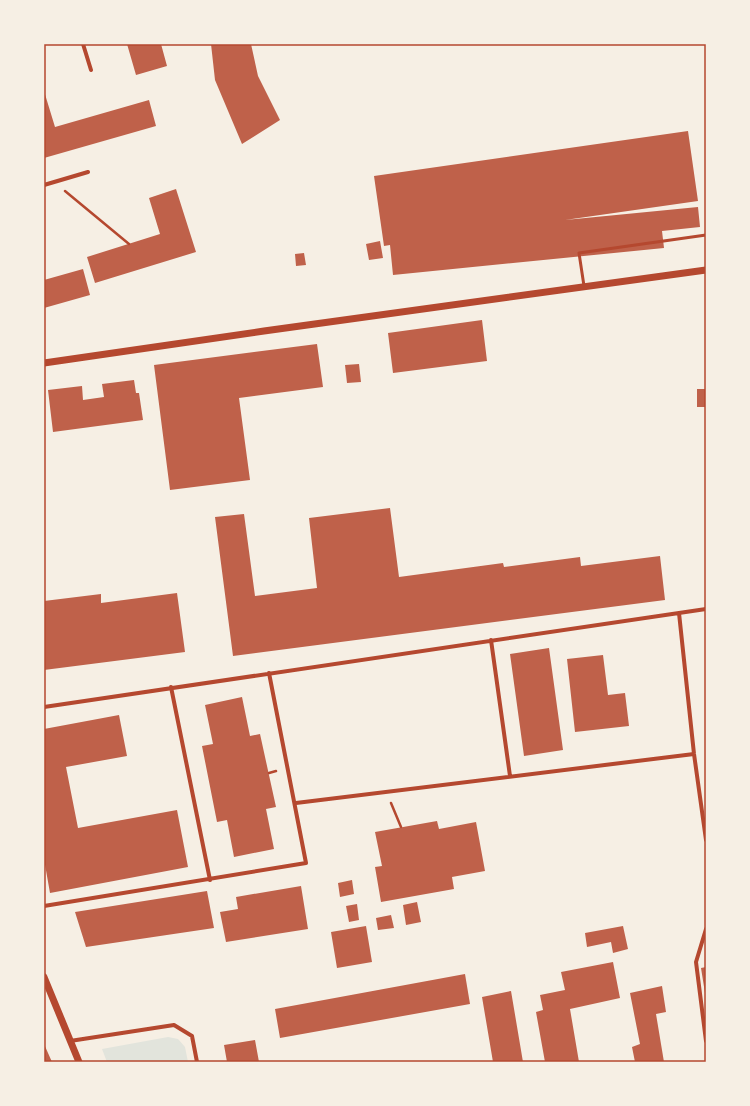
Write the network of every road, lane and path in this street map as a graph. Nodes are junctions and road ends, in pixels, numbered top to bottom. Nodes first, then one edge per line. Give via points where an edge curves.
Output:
1 (83, 44) edge
2 (91, 70) dead end
3 (88, 172) dead end
4 (54, 182) junction
5 (44, 185) edge
6 (706, 234) edge
7 (129, 244) dead end
8 (706, 270) edge
9 (584, 287) junction
10 (44, 363) edge
11 (706, 609) edge
12 (678, 613) junction
13 (491, 640) junction
14 (269, 673) junction
15 (171, 687) junction
16 (44, 707) edge
17 (694, 754) junction
18 (510, 776) junction
19 (389, 791) junction
20 (296, 803) junction
21 (401, 828) dead end
22 (706, 840) edge
23 (210, 880) junction
24 (44, 906) edge
25 (706, 929) edge
26 (44, 977) edge
27 (70, 1041) junction
28 (706, 1041) edge
29 (79, 1062) edge
30 (197, 1062) edge

1 - 2 street
3 - 4 street
4 - 5 street
4 - 7 path
6 - 9 lane via 579,253
8 - 9 street
9 - 10 street
11 - 12 street
12 - 13 street
12 - 17 street
13 - 14 street
13 - 18 street
14 - 15 street
14 - 20 street
15 - 16 street
15 - 23 street
17 - 18 street
17 - 22 street
18 - 19 street
19 - 20 street
19 - 21 path
20 - 23 street via 306,863
23 - 24 street
25 - 28 street via 696,962
26 - 27 street
27 - 29 street
27 - 30 street via 174,1025 192,1036

